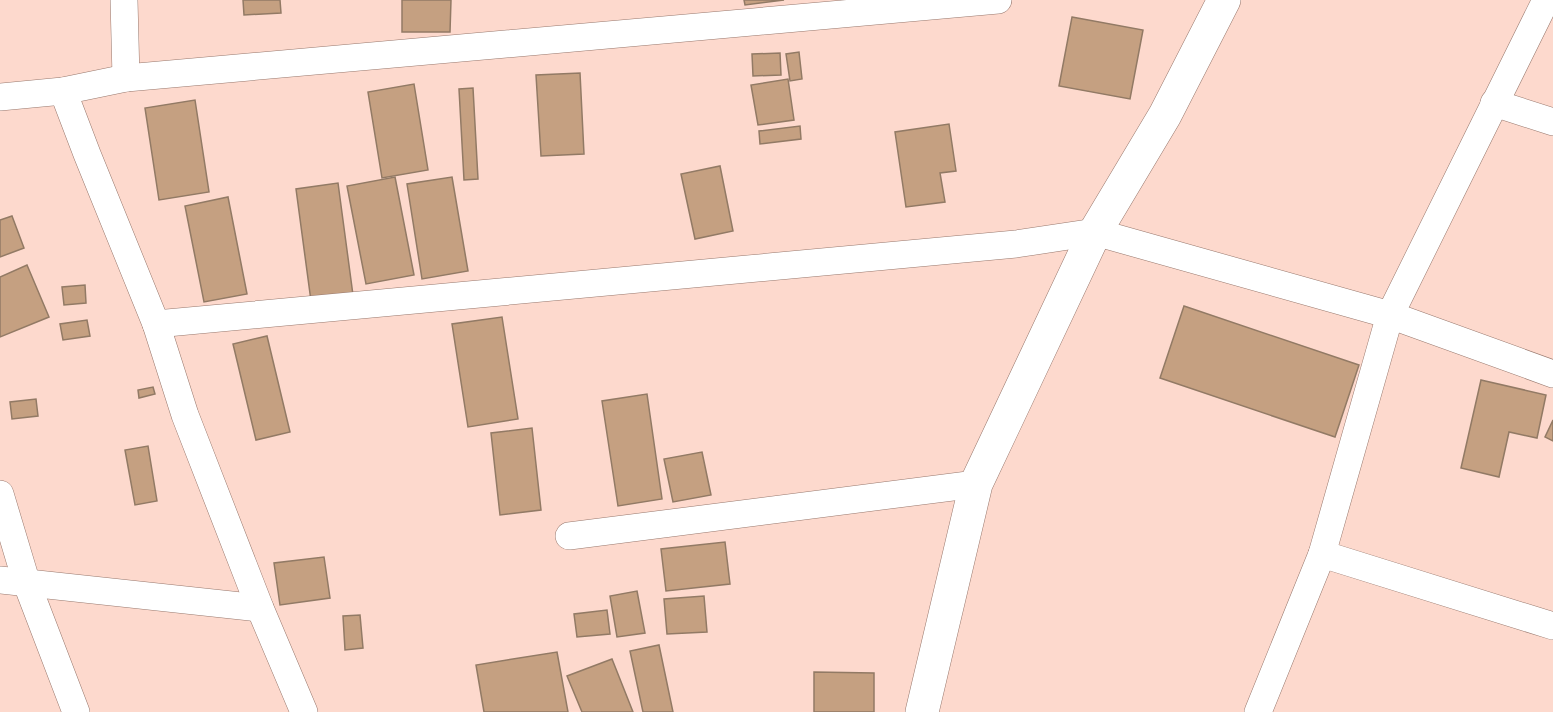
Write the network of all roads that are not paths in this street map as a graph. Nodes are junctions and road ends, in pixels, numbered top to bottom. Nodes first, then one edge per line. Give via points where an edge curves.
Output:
1 (124, 0) edge
2 (998, 0) edge
3 (1224, 0) edge
4 (1546, 0) edge
5 (126, 78) junction
6 (63, 91) junction
7 (0, 98) edge
8 (1494, 103) junction
9 (1553, 122) edge
10 (1095, 232) junction
11 (1390, 315) junction
12 (156, 324) junction
13 (1553, 374) edge
14 (976, 484) junction
15 (0, 494) edge
16 (569, 536) dead end
17 (1322, 554) junction
18 (0, 580) edge
19 (27, 584) junction
20 (260, 608) junction
21 (1553, 627) edge
22 (76, 712) edge
23 (304, 712) edge
24 (922, 712) edge
25 (1258, 712) edge

1 - 5 street
2 - 5 street
3 - 10 street via 1165,115
4 - 8 street
5 - 6 street
6 - 7 street
6 - 12 street
8 - 9 street
8 - 11 street
10 - 11 street
10 - 12 street via 1016,244
10 - 14 street
11 - 13 street
11 - 17 street
12 - 20 street via 185,415
14 - 16 street
14 - 24 street
15 - 19 street
17 - 21 street
17 - 25 street
18 - 19 street
19 - 20 street
19 - 22 street
20 - 23 street

